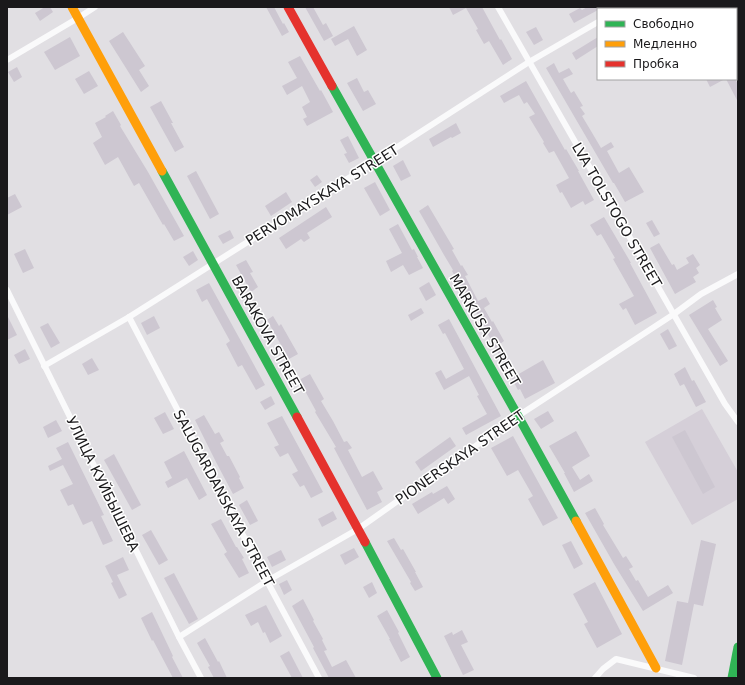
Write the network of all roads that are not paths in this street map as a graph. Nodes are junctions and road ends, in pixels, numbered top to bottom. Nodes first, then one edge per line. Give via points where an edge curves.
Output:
1 (72, 7) edge
2 (95, 7) edge
3 (288, 7) edge
4 (498, 7) edge
5 (78, 18) junction
6 (597, 23) edge
7 (7, 60) edge
8 (529, 62) junction
9 (374, 162) junction
10 (214, 264) junction
11 (738, 274) edge
12 (7, 290) edge
13 (674, 314) junction
14 (129, 317) junction
15 (44, 366) junction
16 (518, 416) junction
17 (738, 422) edge
18 (358, 529) junction
19 (267, 581) junction
20 (179, 637) junction
21 (738, 647) edge
22 (656, 668) junction
23 (201, 678) edge
24 (319, 678) edge
25 (437, 678) edge
26 (596, 678) edge
27 (694, 678) edge
28 (732, 678) edge

1 - 5 street, BARAKOVA STREET
2 - 5 street
3 - 9 street, MARKUSA STREET
4 - 8 street, LVA TOLSTOGO STREET
5 - 7 street
5 - 10 street, BARAKOVA STREET
6 - 8 street, PERVOMAYSKAYA STREET
8 - 9 street, PERVOMAYSKAYA STREET
8 - 13 street, LVA TOLSTOGO STREET
9 - 10 street, PERVOMAYSKAYA STREET
9 - 16 street, MARKUSA STREET
10 - 14 street, PERVOMAYSKAYA STREET
10 - 18 street, BARAKOVA STREET
11 - 13 street, PIONERSKAYA STREET via 701,294
12 - 15 street, УЛИЦА КУЙБЫШЕВА
13 - 16 street, PIONERSKAYA STREET
13 - 17 street, LVA TOLSTOGO STREET
14 - 15 street, PERVOMAYSKAYA STREET
14 - 19 street, SALUGARDANSKAYA STREET
15 - 20 street, УЛИЦА КУЙБЫШЕВА
16 - 18 street, PIONERSKAYA STREET
16 - 22 street, MARKUSA STREET
18 - 19 street, PIONERSKAYA STREET
18 - 25 street, BARAKOVA STREET
19 - 20 street, PIONERSKAYA STREET
19 - 24 street, SALUGARDANSKAYA STREET
20 - 23 street, УЛИЦА КУЙБЫШЕВА
21 - 28 street
22 - 26 street via 616,659
22 - 27 street

